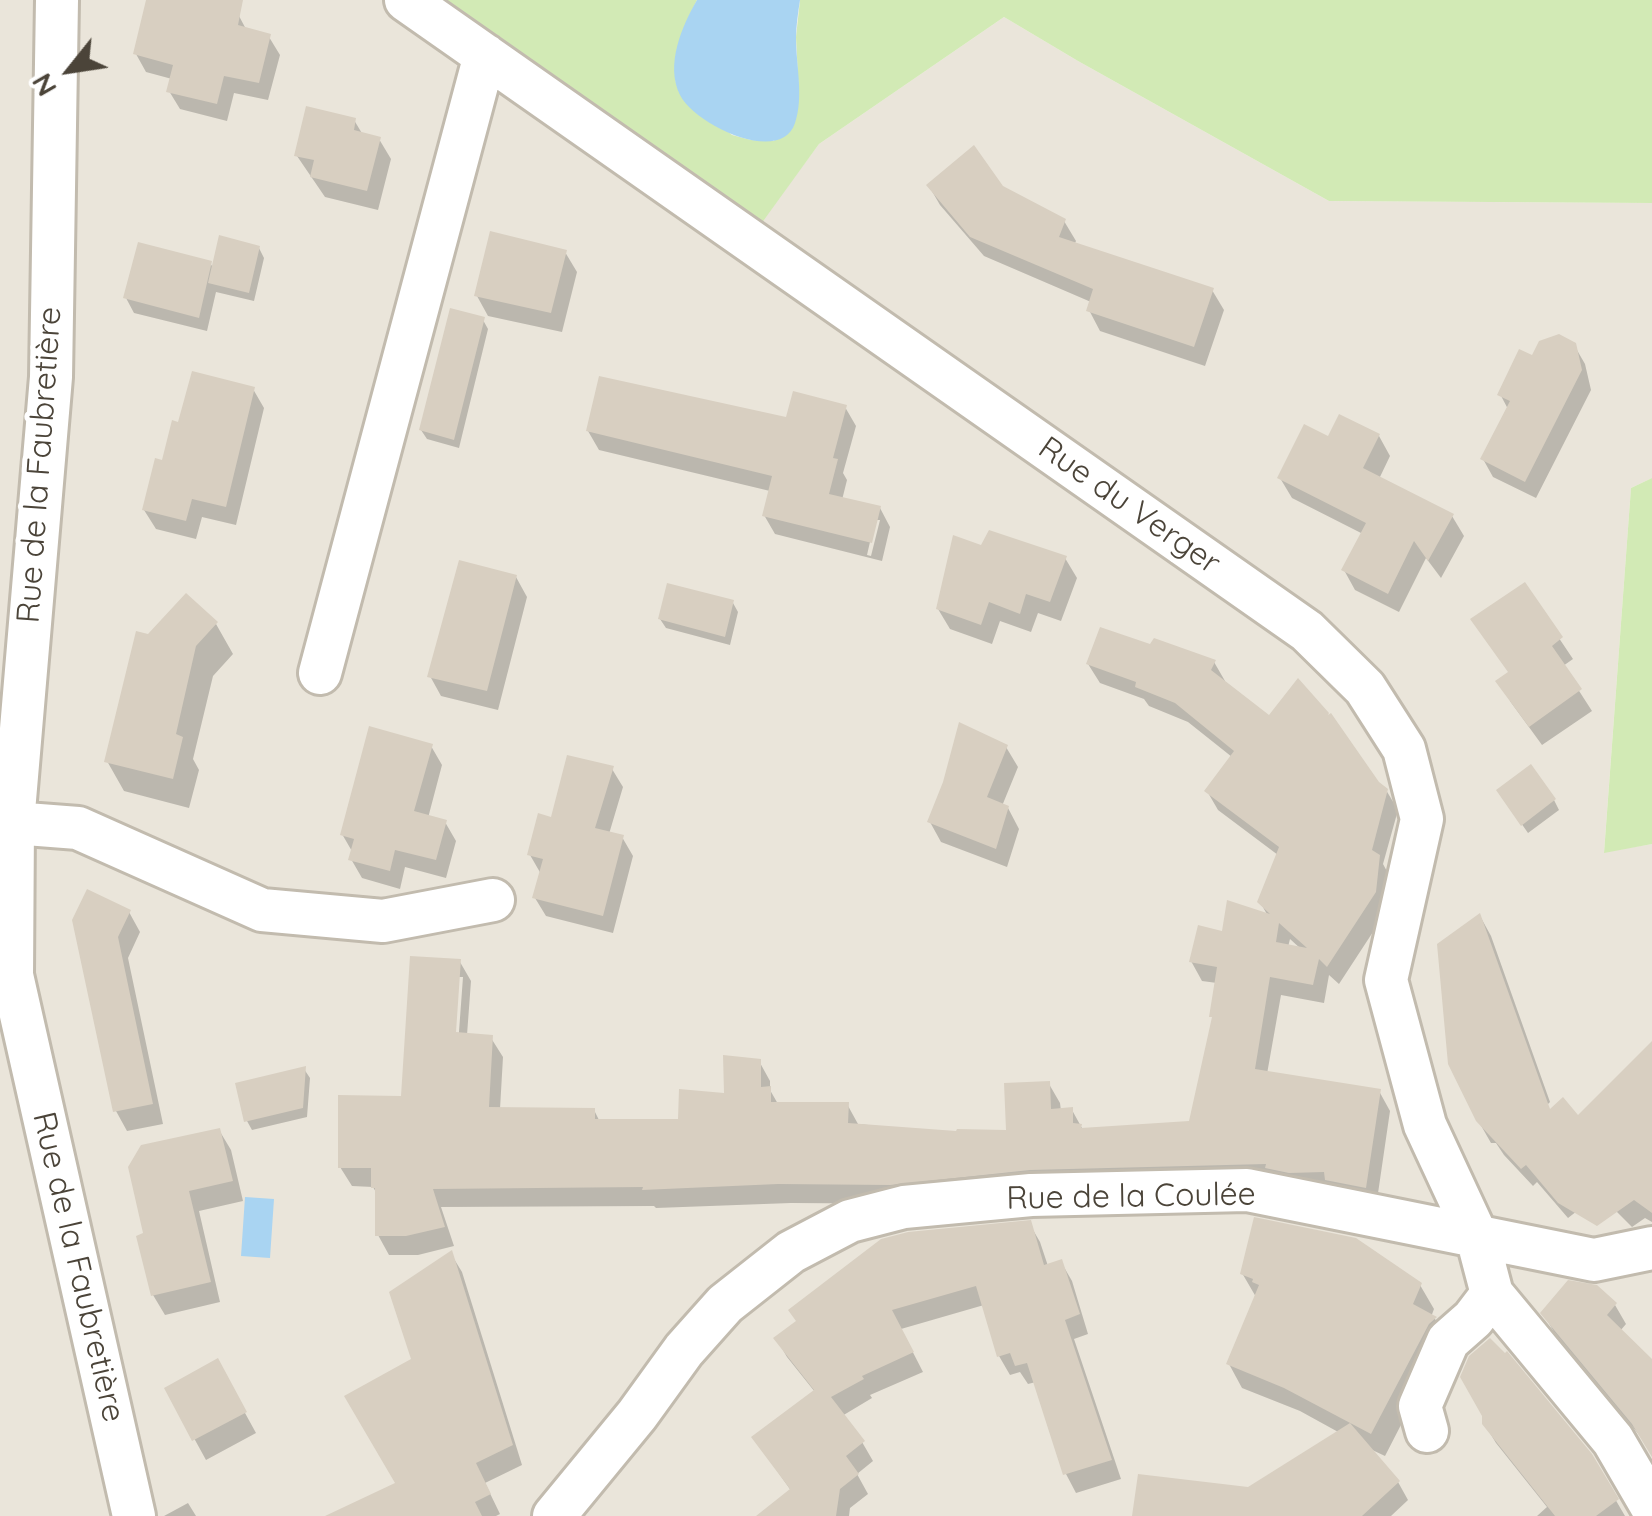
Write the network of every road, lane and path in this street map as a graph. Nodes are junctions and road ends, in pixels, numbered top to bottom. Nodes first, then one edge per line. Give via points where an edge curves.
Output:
1 (57, 0) edge
2 (406, 0) edge
3 (486, 55) junction
4 (320, 672) dead end
5 (13, 823) junction
6 (493, 900) dead end
7 (1477, 1237) junction
8 (1652, 1248) edge
9 (1492, 1294) junction
10 (1427, 1431) dead end
11 (1652, 1507) edge
12 (557, 1514) edge
13 (134, 1516) edge

1 - 5 street, Rue de la Faubretière via 50,377
2 - 3 street, Rue du Verger
3 - 4 street
3 - 7 street, Rue du Verger via 1308,631 1365,688 1404,749 1422,819 1386,980 1425,1126
5 - 6 street via 78,828 262,910 384,920
5 - 13 street, Rue de la Faubretière via 12,975
7 - 8 street, Rue de la Coulée via 1594,1260
7 - 9 street, Rue du Verger
7 - 12 street, Rue de la Coulée via 1247,1190 1031,1195 904,1206 850,1222 791,1252 725,1304
9 - 10 street via 1448,1341 1420,1406
9 - 11 street via 1613,1440

